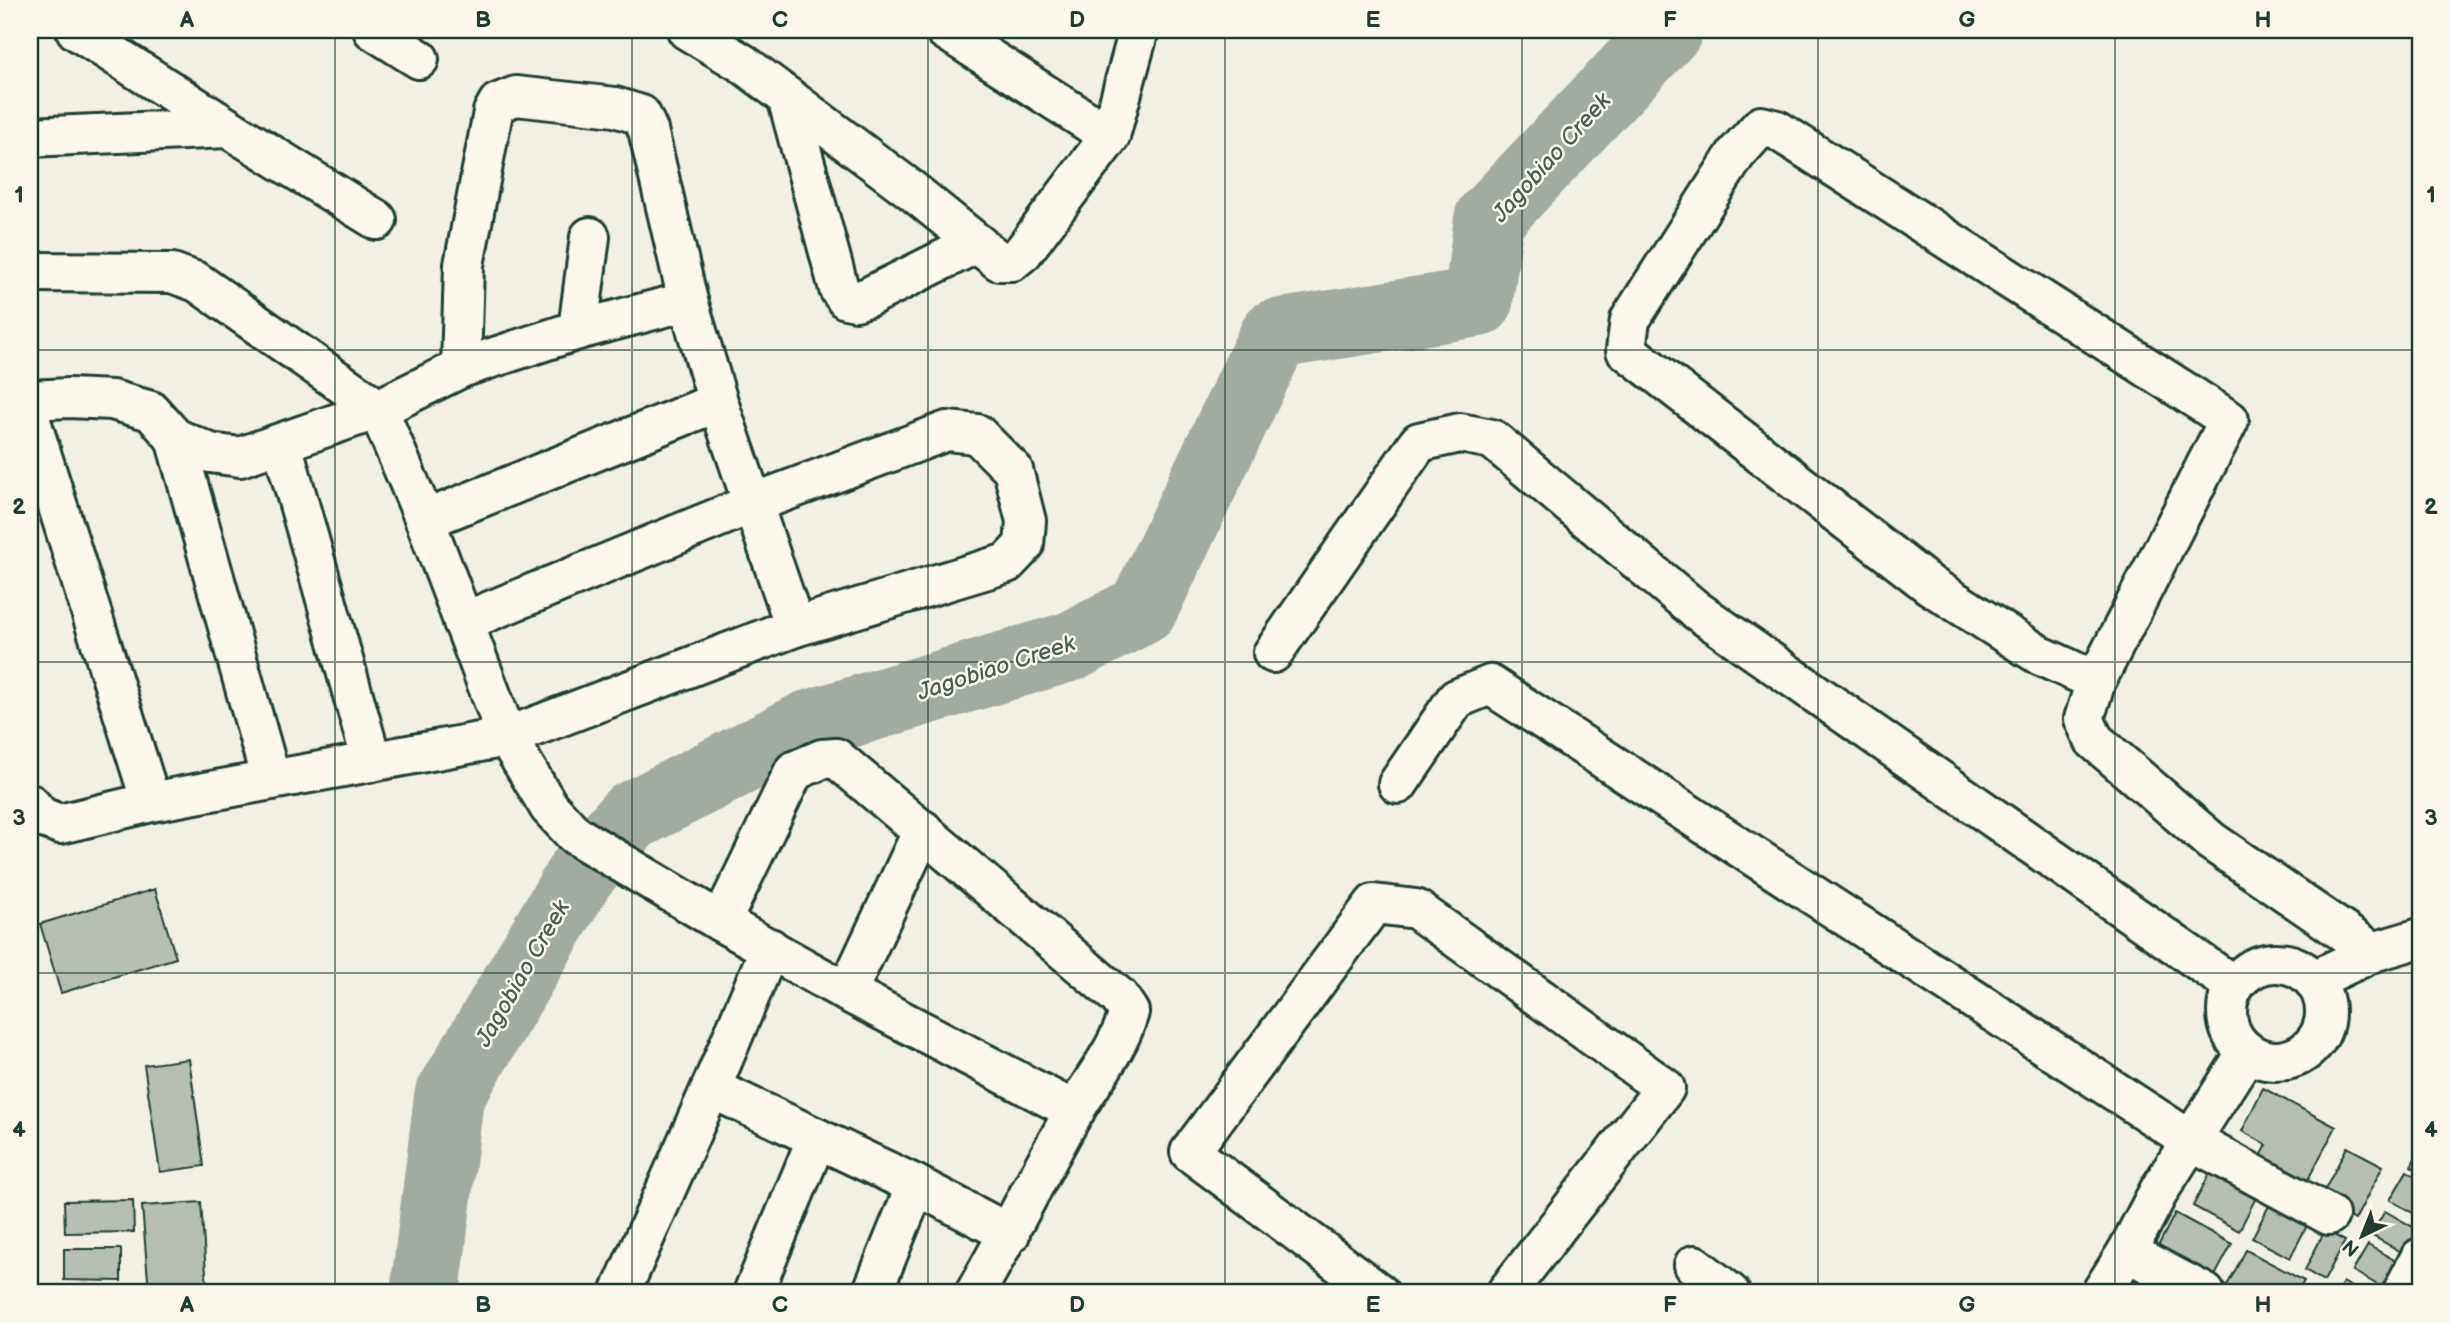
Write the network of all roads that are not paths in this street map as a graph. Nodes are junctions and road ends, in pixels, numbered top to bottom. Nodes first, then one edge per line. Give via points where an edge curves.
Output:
1 (76, 30) edge
2 (373, 30) edge
3 (687, 30) edge
4 (945, 30) edge
5 (1139, 30) edge
6 (419, 59) dead end
7 (787, 97) junction
8 (228, 128) junction
9 (1110, 136) junction
10 (30, 137) edge
11 (377, 220) dead end
12 (590, 237) dead end
13 (975, 244) junction
14 (30, 272) edge
15 (688, 301) junction
16 (578, 330) junction
17 (461, 368) junction
18 (30, 400) edge
19 (718, 401) junction
20 (378, 409) junction
21 (30, 418) edge
22 (175, 438) junction
23 (282, 444) junction
24 (754, 503) junction
25 (425, 520) junction
26 (463, 622) junction
27 (794, 628) junction
28 (1273, 653) dead end
29 (2096, 681) junction
30 (507, 737) junction
31 (372, 762) junction
32 (271, 780) junction
33 (1398, 784) dead end
34 (151, 802) junction
35 (30, 804) edge
36 (923, 830) junction
37 (721, 922) junction
38 (2420, 938) edge
39 (770, 948) junction
40 (2373, 952) junction
41 (2314, 980) junction
42 (2233, 985) junction
43 (847, 992) junction
44 (2246, 1052) junction
45 (711, 1088) junction
46 (1075, 1111) junction
47 (817, 1138) junction
48 (2190, 1140) junction
49 (916, 1185) junction
50 (2329, 1215) dead end
51 (1010, 1234) junction
52 (2127, 1252) junction
53 (2420, 1258) edge
54 (1694, 1265) dead end
55 (1521, 1288) edge
56 (621, 1293) edge
57 (753, 1293) edge
58 (872, 1293) edge
59 (975, 1293) edge
60 (1379, 1293) edge
61 (1730, 1293) edge
62 (2101, 1293) edge
63 (2205, 1293) edge
64 (2402, 1293) edge

1 - 8 street
2 - 6 street
3 - 7 street
4 - 9 street
5 - 9 street
7 - 13 street
7 - 13 street via 839,289 846,299 868,297
8 - 10 street
8 - 11 street
9 - 13 street via 1012,261 999,261
12 - 16 street
14 - 20 street via 172,273 197,282
15 - 16 street
15 - 17 street via 649,130 641,115 615,107 516,96 498,103 493,112 464,265
15 - 19 street
16 - 17 street
17 - 20 street
18 - 22 street via 112,400 151,411
19 - 24 street
19 - 25 street
20 - 23 street
20 - 25 street
21 - 34 street
22 - 23 street via 210,453 240,457
22 - 32 street
23 - 31 street
24 - 26 street
24 - 27 street
24 - 27 street via 947,431 977,434 1013,470 1026,521 1024,545 1007,563
25 - 26 street
26 - 30 street
27 - 30 street
28 - 42 street via 1419,442 1460,433 1492,439 1696,610
29 - 29 street via 2042,656 1931,586 1626,350 1630,320 1736,154 1761,126 1777,130 2229,420
29 - 40 street via 2084,719 2094,740 2211,841
30 - 31 street
30 - 37 street via 549,807 575,835
31 - 32 street
32 - 34 street
33 - 48 street via 1456,699 1490,685
34 - 35 street via 60,824 41,817
36 - 37 street via 836,758 806,765 788,781
36 - 43 street
36 - 46 street via 1119,998 1129,1012 1123,1031
37 - 39 street
38 - 40 street
39 - 43 street
39 - 45 street
40 - 41 street
41 - 42 street via 2288,962 2257,965
41 - 44 street via 2327,1006 2322,1035 2302,1056 2274,1062
42 - 44 street via 2226,1009 2230,1034
43 - 46 street
44 - 48 street
45 - 47 street
45 - 56 street
46 - 51 street
47 - 49 street
47 - 57 street
48 - 50 street
48 - 52 street
49 - 51 street
49 - 58 street
51 - 59 street
52 - 62 street
52 - 63 street
53 - 64 street
54 - 61 street
55 - 60 street via 1665,1088 1416,909 1374,904 1190,1152

